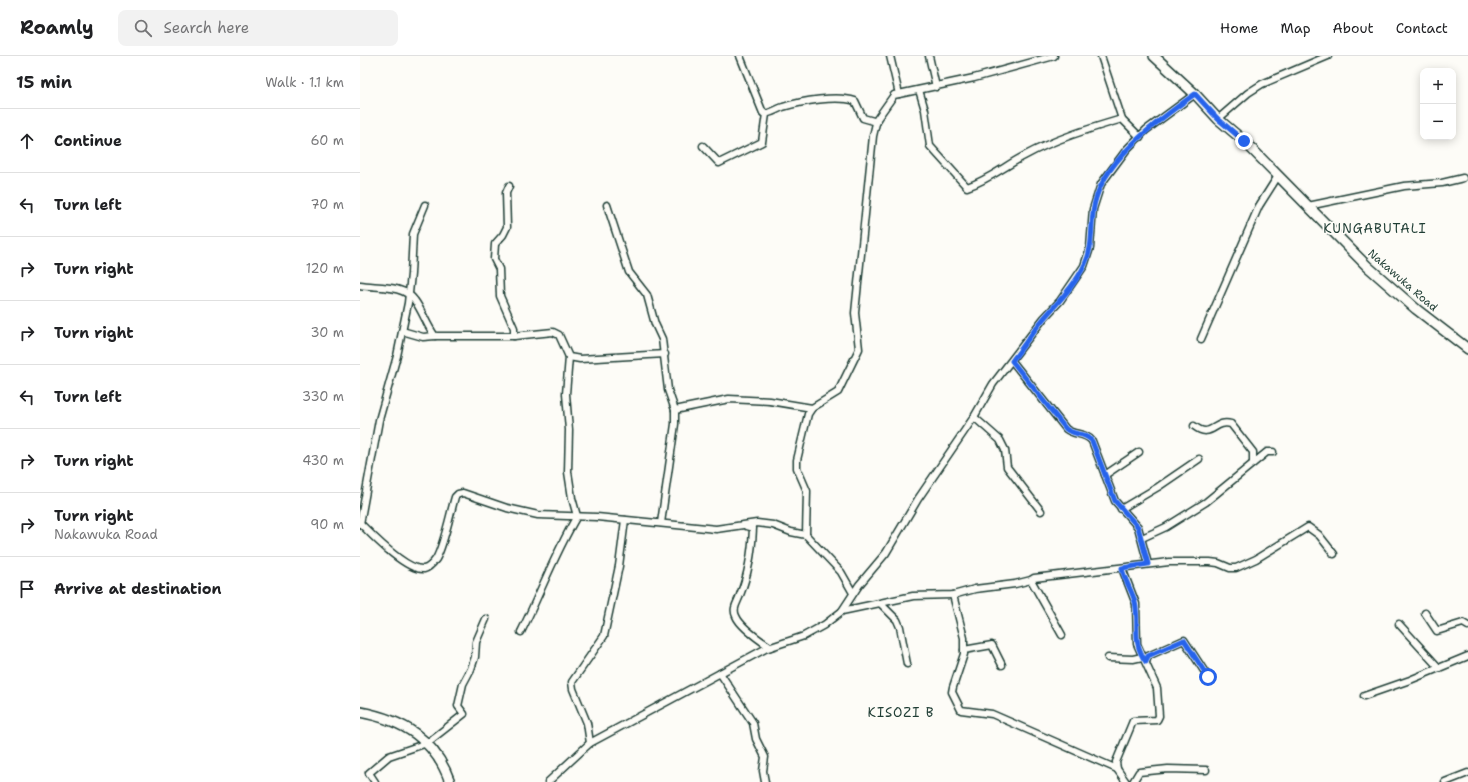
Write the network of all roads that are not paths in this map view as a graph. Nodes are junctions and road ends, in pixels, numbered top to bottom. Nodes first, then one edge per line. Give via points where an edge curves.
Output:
1 (740, 56) edge
2 (929, 56) edge
3 (1054, 56) edge
4 (1101, 56) edge
5 (1154, 56) edge
6 (1328, 56) edge
7 (888, 57) edge
8 (936, 86) junction
9 (918, 90) junction
10 (899, 94) junction
11 (1195, 94) junction
12 (766, 114) junction
13 (1122, 119) junction
14 (1218, 119) junction
15 (877, 122) junction
16 (1140, 137) junction
17 (703, 146) dead end
18 (1278, 176) junction
19 (1462, 178) dead end
20 (509, 186) dead end
21 (424, 205) dead end
22 (607, 206) dead end
23 (1308, 206) junction
24 (360, 285) edge
25 (408, 293) junction
26 (402, 331) junction
27 (436, 336) junction
28 (514, 336) junction
29 (1201, 339) dead end
30 (1468, 349) edge
31 (665, 354) junction
32 (568, 357) junction
33 (1012, 361) junction
34 (812, 408) junction
35 (675, 410) junction
36 (974, 417) junction
37 (1194, 426) dead end
38 (1140, 452) dead end
39 (1273, 452) dead end
40 (1199, 459) dead end
41 (1253, 463) junction
42 (1105, 475) junction
43 (1121, 509) junction
44 (1041, 511) dead end
45 (577, 516) junction
46 (625, 520) junction
47 (360, 523) edge
48 (661, 523) junction
49 (745, 525) junction
50 (806, 535) junction
51 (1142, 538) junction
52 (1334, 554) dead end
53 (1148, 564) junction
54 (1122, 568) junction
55 (1031, 580) junction
56 (853, 593) junction
57 (953, 595) junction
58 (850, 600) junction
59 (881, 604) junction
60 (857, 609) junction
61 (842, 611) junction
62 (1425, 614) dead end
63 (486, 618) dead end
64 (1399, 624) dead end
65 (1468, 626) edge
66 (521, 632) dead end
67 (1062, 635) dead end
68 (770, 647) junction
69 (964, 650) junction
70 (1468, 656) edge
71 (1108, 658) dead end
72 (1144, 660) junction
73 (907, 664) dead end
74 (1002, 664) dead end
75 (1439, 668) junction
76 (720, 673) junction
77 (1208, 677) dead end
78 (1364, 696) dead end
79 (360, 712) edge
80 (427, 743) junction
81 (590, 743) junction
82 (1117, 768) junction
83 (1206, 770) dead end
84 (1468, 773) edge
85 (375, 782) edge
86 (450, 782) edge
87 (548, 782) edge
88 (765, 782) edge
89 (1126, 782) edge
90 (1133, 782) edge
91 (1445, 782) edge

1 - 12 street via 760,109
2 - 8 street
3 - 8 street
4 - 13 street
5 - 11 main road, Nakawuka Road
6 - 14 street via 1248,92
7 - 10 street
8 - 9 street
9 - 10 street
9 - 13 street via 926,110 930,146 968,187 982,182 993,173 1062,137
10 - 15 street via 890,99
11 - 14 main road, Nakawuka Road
11 - 16 street
12 - 15 street via 796,103 841,98 855,101 863,118
12 - 17 street via 762,142 719,163
13 - 16 street
14 - 18 main road, Nakawuka Road
15 - 34 street via 867,185 855,313 859,349 838,392
16 - 33 street via 1127,149 1101,184 1093,209 1090,248 1084,266 1060,301
18 - 23 main road, Nakawuka Road
18 - 29 street via 1256,212
19 - 23 street via 1442,183 1404,186
20 - 28 street via 506,194 507,227 496,244 494,259 499,268 500,296 514,328
21 - 25 street via 412,234
22 - 31 street via 629,272 647,295
23 - 30 main road, Nakawuka Road via 1389,285
24 - 25 street via 387,287
25 - 26 street
25 - 27 street
26 - 27 street via 423,337
26 - 47 street via 379,420
27 - 28 street
28 - 32 street via 557,333
31 - 32 street via 580,359
31 - 35 street via 668,390
32 - 45 street via 568,472
33 - 36 street via 993,384
33 - 42 street via 1066,429 1088,436
34 - 35 street via 770,401 729,399
34 - 50 street via 808,414 796,464 807,491
35 - 48 street via 673,448
36 - 44 street via 1000,440 1005,450 1007,467
36 - 56 street via 918,499 886,553
37 - 41 street via 1206,432 1222,424 1230,424 1253,452
38 - 42 street
39 - 41 street via 1267,452
40 - 43 street
41 - 51 street via 1206,502 1166,527
42 - 43 street via 1115,501
43 - 51 street via 1138,527
45 - 46 street
45 - 47 street via 538,515 508,508 470,494 458,494 436,559 426,569 412,566 384,547
45 - 66 street via 562,541
46 - 48 street
46 - 81 street via 620,566 604,636 572,682 587,723
48 - 49 street via 716,530
49 - 50 street via 765,523
49 - 68 street via 753,528 751,562 735,607 736,616 752,635
50 - 56 street via 841,572
51 - 53 street
52 - 53 street via 1308,527 1256,559 1236,568 1210,562
53 - 54 street
54 - 55 street via 1055,574
54 - 72 street via 1136,604 1136,638
55 - 57 street
55 - 67 street
56 - 58 street
57 - 59 street via 913,596
57 - 69 street via 964,638
58 - 60 street
58 - 61 street
59 - 60 street
59 - 73 street via 897,620
60 - 61 street
61 - 68 street via 804,636
62 - 65 street via 1437,631 1463,624
63 - 80 street via 476,642 471,669 459,698 458,706 464,714
64 - 75 street
68 - 76 street
69 - 74 street via 992,645
69 - 82 street via 952,687 961,710 992,714
70 - 75 street
71 - 72 street
72 - 77 street via 1184,640
72 - 82 street via 1157,688 1159,716 1156,720 1133,721 1116,762
75 - 78 street
76 - 81 street
76 - 88 street via 753,723 756,739 765,757
79 - 80 main road via 393,720 416,732
80 - 85 street via 389,756 369,773
80 - 86 main road via 446,770
81 - 87 street
82 - 89 street
83 - 90 street via 1168,769 1139,772
84 - 91 street

